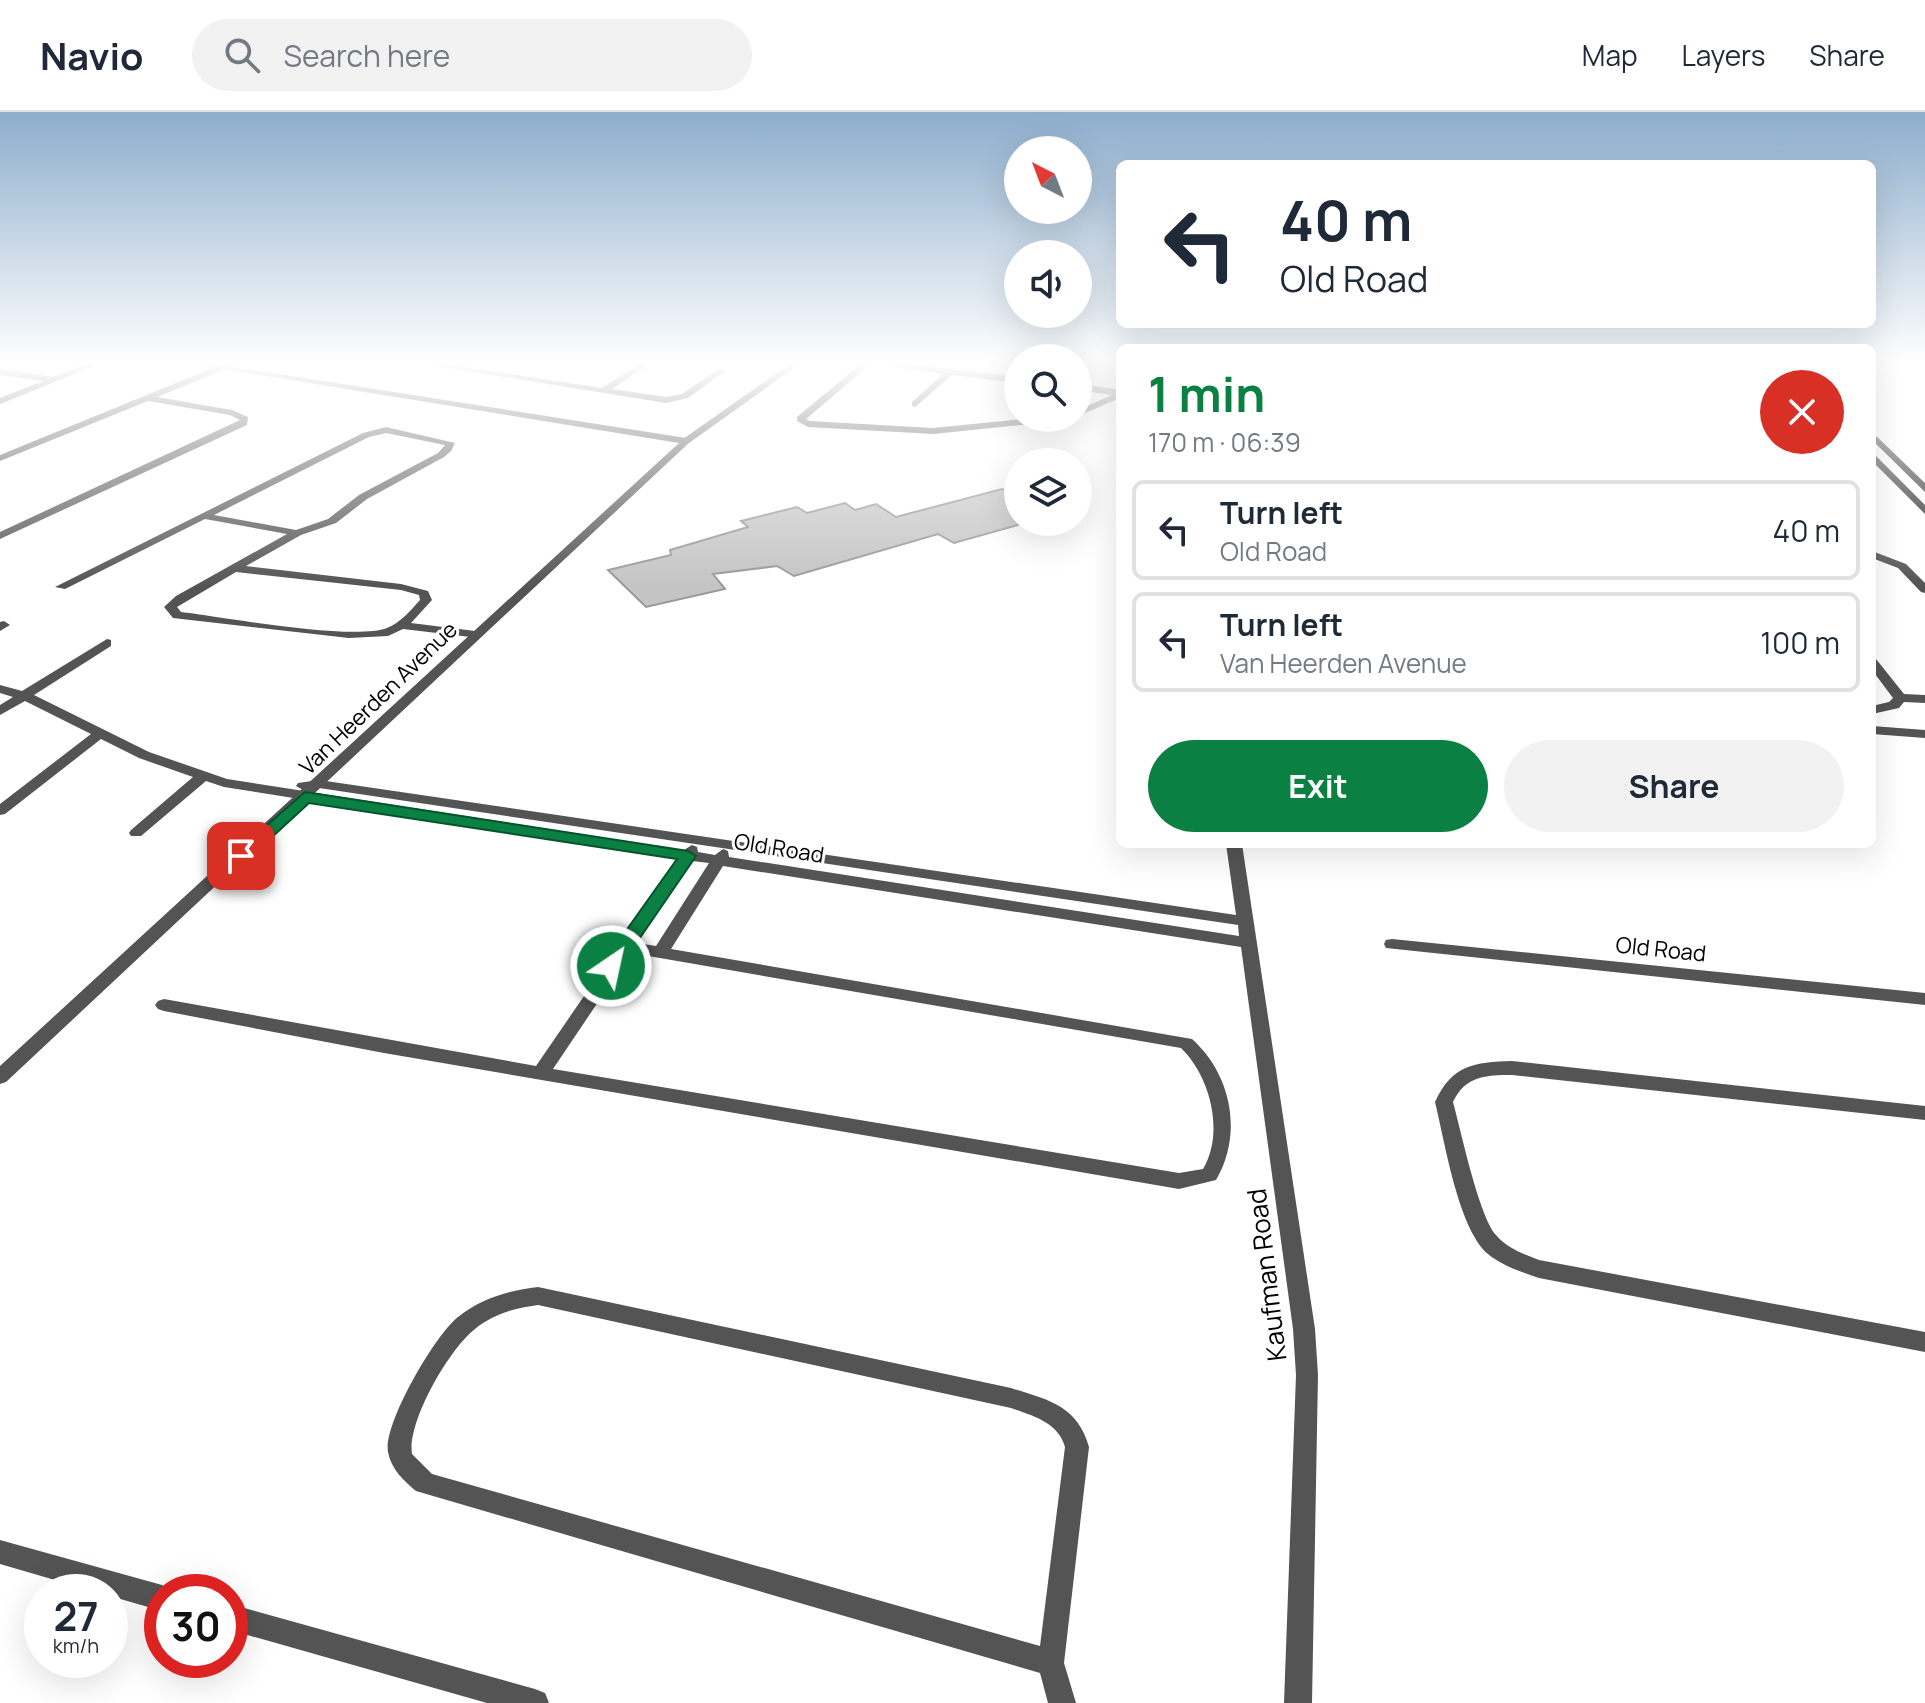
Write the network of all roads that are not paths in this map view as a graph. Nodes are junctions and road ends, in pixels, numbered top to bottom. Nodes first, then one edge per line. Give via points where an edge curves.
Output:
1 (51, 437) edge
2 (213, 437) edge
3 (363, 437) edge
4 (418, 437) edge
5 (662, 437) edge
6 (691, 437) edge
7 (1876, 439) edge
8 (686, 441) junction
9 (0, 458) edge
10 (1876, 462) edge
11 (1888, 472) joint
12 (1925, 489) edge
13 (1925, 511) edge
14 (205, 516) junction
15 (297, 533) junction
16 (0, 536) edge
17 (1876, 556) edge
18 (234, 568) junction
19 (61, 587) dead end
20 (1925, 590) edge
21 (401, 625) junction
22 (475, 635) junction
23 (107, 643) dead end
24 (1876, 667) edge
25 (0, 689) edge
26 (25, 696) junction
27 (1900, 698) junction
28 (1925, 699) edge
29 (1876, 709) edge
30 (0, 711) edge
31 (1876, 730) edge
32 (100, 733) junction
33 (1925, 734) edge
34 (202, 777) junction
35 (319, 784) junction
36 (280, 789) junction
37 (305, 797) junction
38 (0, 811) edge
39 (136, 833) dead end
40 (697, 842) junction
41 (729, 847) junction
42 (1234, 848) edge
43 (688, 856) junction
44 (719, 861) junction
45 (1244, 932) junction
46 (1392, 944) dead end
47 (624, 946) junction
48 (661, 952) junction
49 (1925, 999) edge
50 (164, 1005) dead end
51 (540, 1074) junction
52 (0, 1077) edge
53 (1925, 1113) edge
54 (1925, 1342) edge
55 (0, 1552) edge
56 (144, 1593) edge
57 (248, 1622) edge
58 (1051, 1663) junction
59 (535, 1703) edge
60 (1062, 1703) edge
61 (1298, 1703) edge

1 - 9 street
2 - 16 street
3 - 14 street
4 - 15 street via 451,445 332,521
5 - 8 street
6 - 8 street, Van Heerden Avenue
7 - 12 main road
8 - 22 street, Van Heerden Avenue
10 - 11 street
11 - 13 main road
14 - 15 street
14 - 19 street
15 - 18 street
17 - 20 street via 1902,566
18 - 21 street via 424,593 426,600
18 - 21 street via 180,598 170,611 347,634 377,635
21 - 22 street
22 - 35 street, Van Heerden Avenue
23 - 26 street
24 - 27 street
25 - 26 street
26 - 30 street
26 - 32 street
27 - 28 street
27 - 29 street
31 - 33 street
32 - 34 street
32 - 38 street
34 - 36 street
34 - 39 street
35 - 36 street, Old Road
35 - 37 street, Van Heerden Avenue
35 - 40 street, Old Road
36 - 37 street, Old Road
37 - 43 street, Old Road
37 - 52 street, Van Heerden Avenue
40 - 41 street, Old Road
40 - 43 street
41 - 44 street
41 - 45 street, Old Road
42 - 45 street, Kaufman Road
43 - 44 street, Old Road
43 - 47 street
44 - 45 street, Old Road
44 - 48 street
45 - 61 street, Kaufman Road via 1304,1329
46 - 49 street, Old Road
47 - 48 street
47 - 51 street
48 - 51 street via 1186,1043 1211,1070 1221,1135 1219,1158 1209,1175 1179,1181
50 - 51 street
53 - 54 street via 1512,1068 1463,1074 1450,1085 1444,1102 1477,1224 1487,1243 1506,1258 1539,1269
55 - 56 street
57 - 59 street
58 - 58 street via 425,1483 406,1468 399,1449 408,1410 459,1329 518,1298 538,1296 1047,1410 1069,1425 1077,1456
58 - 60 street

